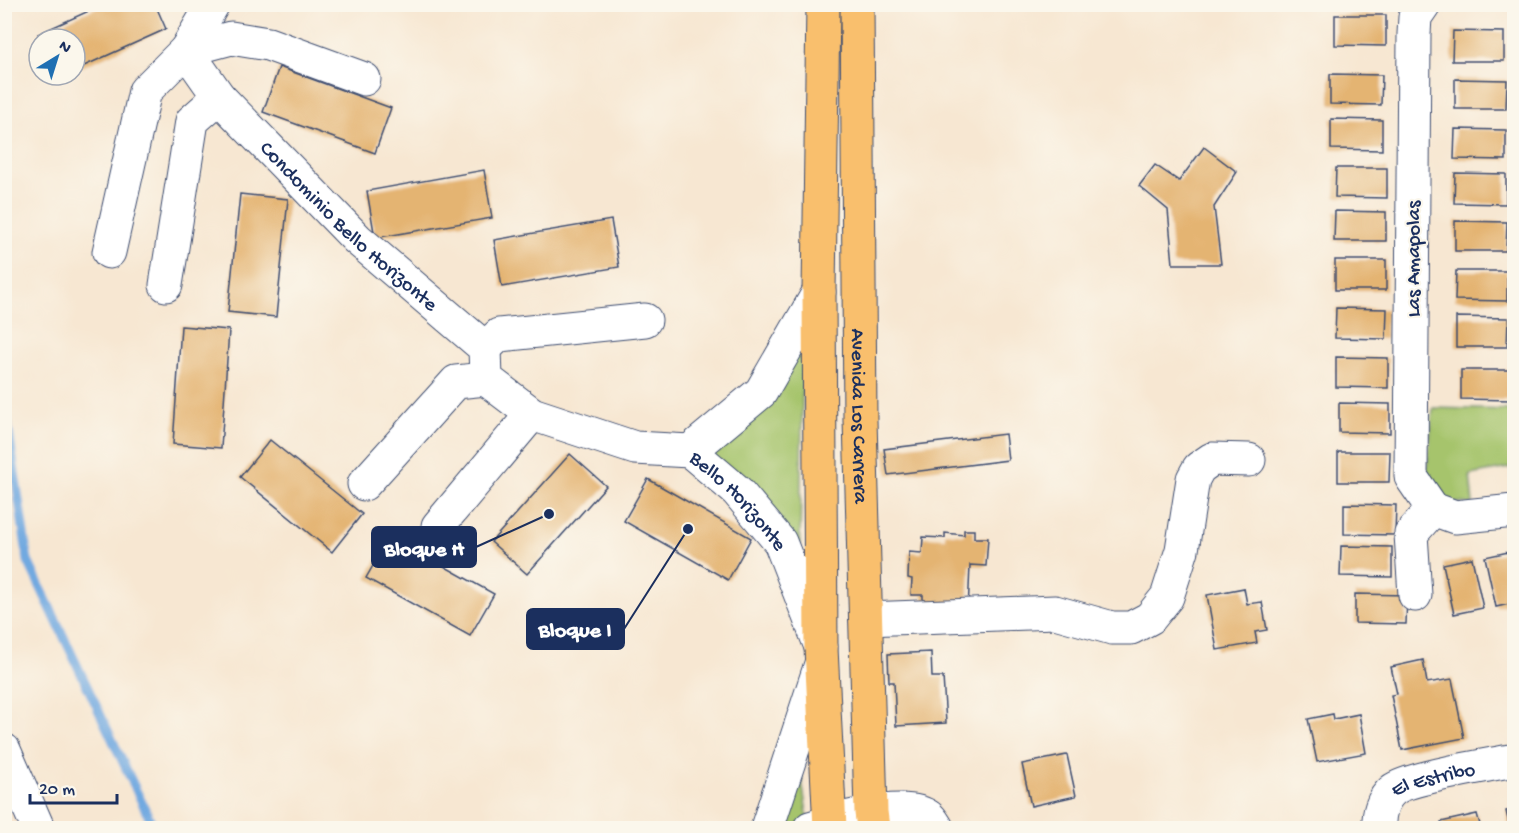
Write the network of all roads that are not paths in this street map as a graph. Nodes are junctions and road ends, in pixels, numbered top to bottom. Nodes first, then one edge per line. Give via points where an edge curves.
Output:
1 (213, 4) edge
2 (823, 4) edge
3 (857, 4) edge
4 (1424, 4) edge
5 (186, 50) junction
6 (364, 79) dead end
7 (219, 98) junction
8 (109, 252) dead end
9 (166, 285) dead end
10 (819, 292) junction
11 (645, 320) dead end
12 (486, 364) junction
13 (532, 414) junction
14 (690, 451) junction
15 (1249, 460) dead end
16 (363, 484) dead end
17 (1433, 509) junction
18 (1515, 511) edge
19 (438, 526) dead end
20 (1415, 595) dead end
21 (866, 619) junction
22 (822, 655) junction
23 (4, 750) edge
24 (1515, 760) edge
25 (872, 820) edge
26 (824, 827) edge
27 (38, 828) edge
28 (767, 828) edge
29 (937, 828) edge
30 (1379, 828) edge

1 - 5 street
2 - 10 main road, Avenida Los Carrera
3 - 21 main road, Avenida Los Carrera
4 - 17 street, Las Amapolas via 1415,17 1414,34 1411,477
5 - 6 street via 231,38 268,44
5 - 7 street, Condominio Bello Horizonte
5 - 8 street via 145,91
7 - 9 street via 192,121
7 - 12 street, Condominio Bello Horizonte
10 - 14 street, Bello Horizonte via 761,392
10 - 22 main road, Avenida Los Carrera
11 - 12 street via 499,335
12 - 13 street, Condominio Bello Horizonte
12 - 16 street via 456,382
13 - 14 street, Condominio Bello Horizonte via 635,448
13 - 19 street
14 - 22 street, Bello Horizonte via 737,491 780,542
15 - 21 street via 1212,459 1199,468 1193,479 1182,550 1167,597 1150,618 1131,628 1112,628 1055,612
17 - 18 street via 1455,517
17 - 20 street via 1411,534
21 - 25 main road, Avenida Los Carrera
22 - 26 main road, Avenida Los Carrera
22 - 28 street
23 - 27 street
24 - 30 street, El Estribo via 1403,783 1385,799
25 - 26 street
25 - 29 street via 909,809 929,816

